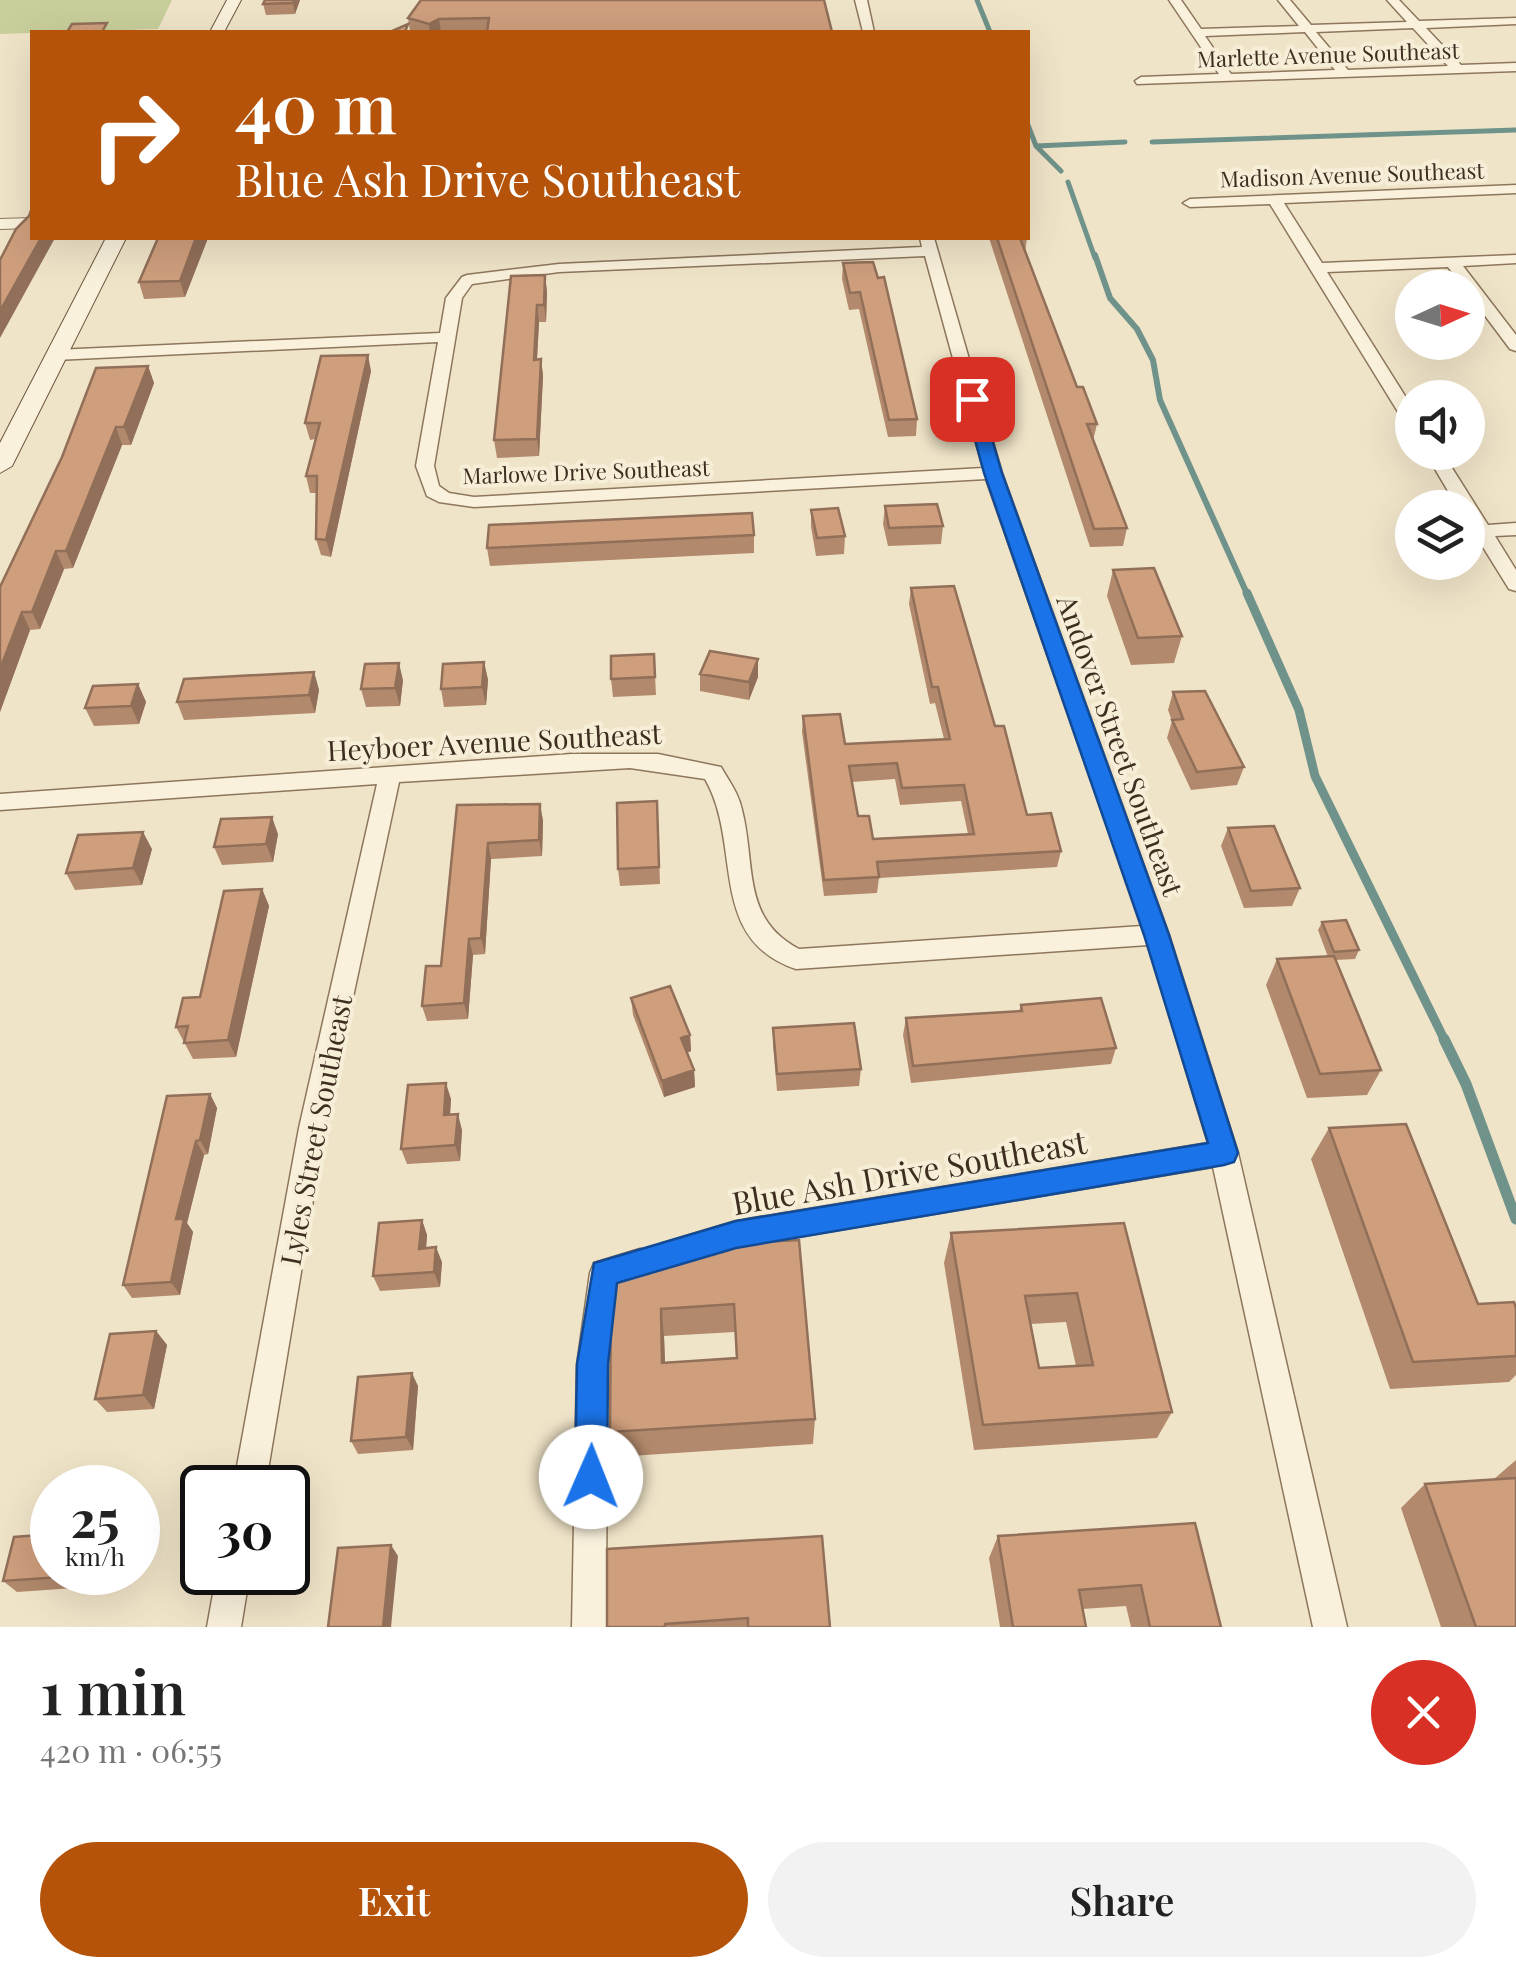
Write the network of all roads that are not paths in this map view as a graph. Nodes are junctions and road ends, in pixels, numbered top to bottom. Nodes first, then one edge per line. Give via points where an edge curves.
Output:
1 (234, 0) edge
2 (860, 0) edge
3 (1175, 0) edge
4 (1284, 0) edge
5 (1393, 0) edge
6 (1514, 14) edge
7 (1416, 25) junction
8 (1308, 29) junction
9 (219, 30) edge
10 (868, 30) edge
11 (1197, 33) junction
12 (1516, 67) edge
13 (1458, 69) junction
14 (1344, 74) junction
15 (1228, 78) junction
16 (1141, 81) dead end
17 (1516, 189) edge
18 (1275, 200) junction
19 (1190, 203) dead end
20 (30, 223) edge
21 (0, 224) edge
22 (115, 240) edge
23 (928, 244) edge
24 (1516, 259) edge
25 (1452, 262) junction
26 (1319, 268) junction
27 (447, 337) junction
28 (1516, 346) edge
29 (56, 355) junction
30 (1395, 392) edge
31 (0, 466) edge
32 (993, 473) junction
33 (1516, 529) edge
34 (1485, 532) edge
35 (1485, 537) edge
36 (1516, 585) edge
37 (390, 775) junction
38 (0, 802) edge
39 (1156, 935) junction
40 (1224, 1153) junction
41 (253, 1465) edge
42 (230, 1595) edge
43 (224, 1627) edge
44 (588, 1627) edge
45 (1330, 1627) edge

1 - 9 main road
2 - 10 street
3 - 11 street
4 - 8 street
5 - 7 street
6 - 7 street
7 - 8 street
7 - 13 street
8 - 11 street
8 - 14 street
11 - 15 street
12 - 13 street, Marlette Avenue Southeast
13 - 14 street, Marlette Avenue Southeast
14 - 15 street, Marlette Avenue Southeast
15 - 16 street, Marlette Avenue Southeast
17 - 18 street, Madison Avenue Southeast
18 - 19 street, Madison Avenue Southeast
18 - 26 street
20 - 21 street
22 - 29 main road
23 - 27 street via 484,275 459,288
23 - 32 street, Andover Street Southeast
24 - 25 street
25 - 26 street
25 - 28 street
26 - 30 street
27 - 29 street
27 - 32 street, Marlowe Drive Southeast via 425,466 437,496 474,502
29 - 31 main road
32 - 39 street, Andover Street Southeast
33 - 34 street
35 - 36 street
37 - 38 street, Heyboer Avenue Southeast
37 - 39 street, Heyboer Avenue Southeast via 634,761 681,762 713,773 730,804 743,904 771,950 796,959
37 - 41 street, Lyles Street Southeast via 312,1128
39 - 40 street, Andover Street Southeast
40 - 44 street, Blue Ash Drive Southeast via 736,1234 604,1273 592,1364
40 - 45 street, Andover Street Southeast
42 - 43 street

